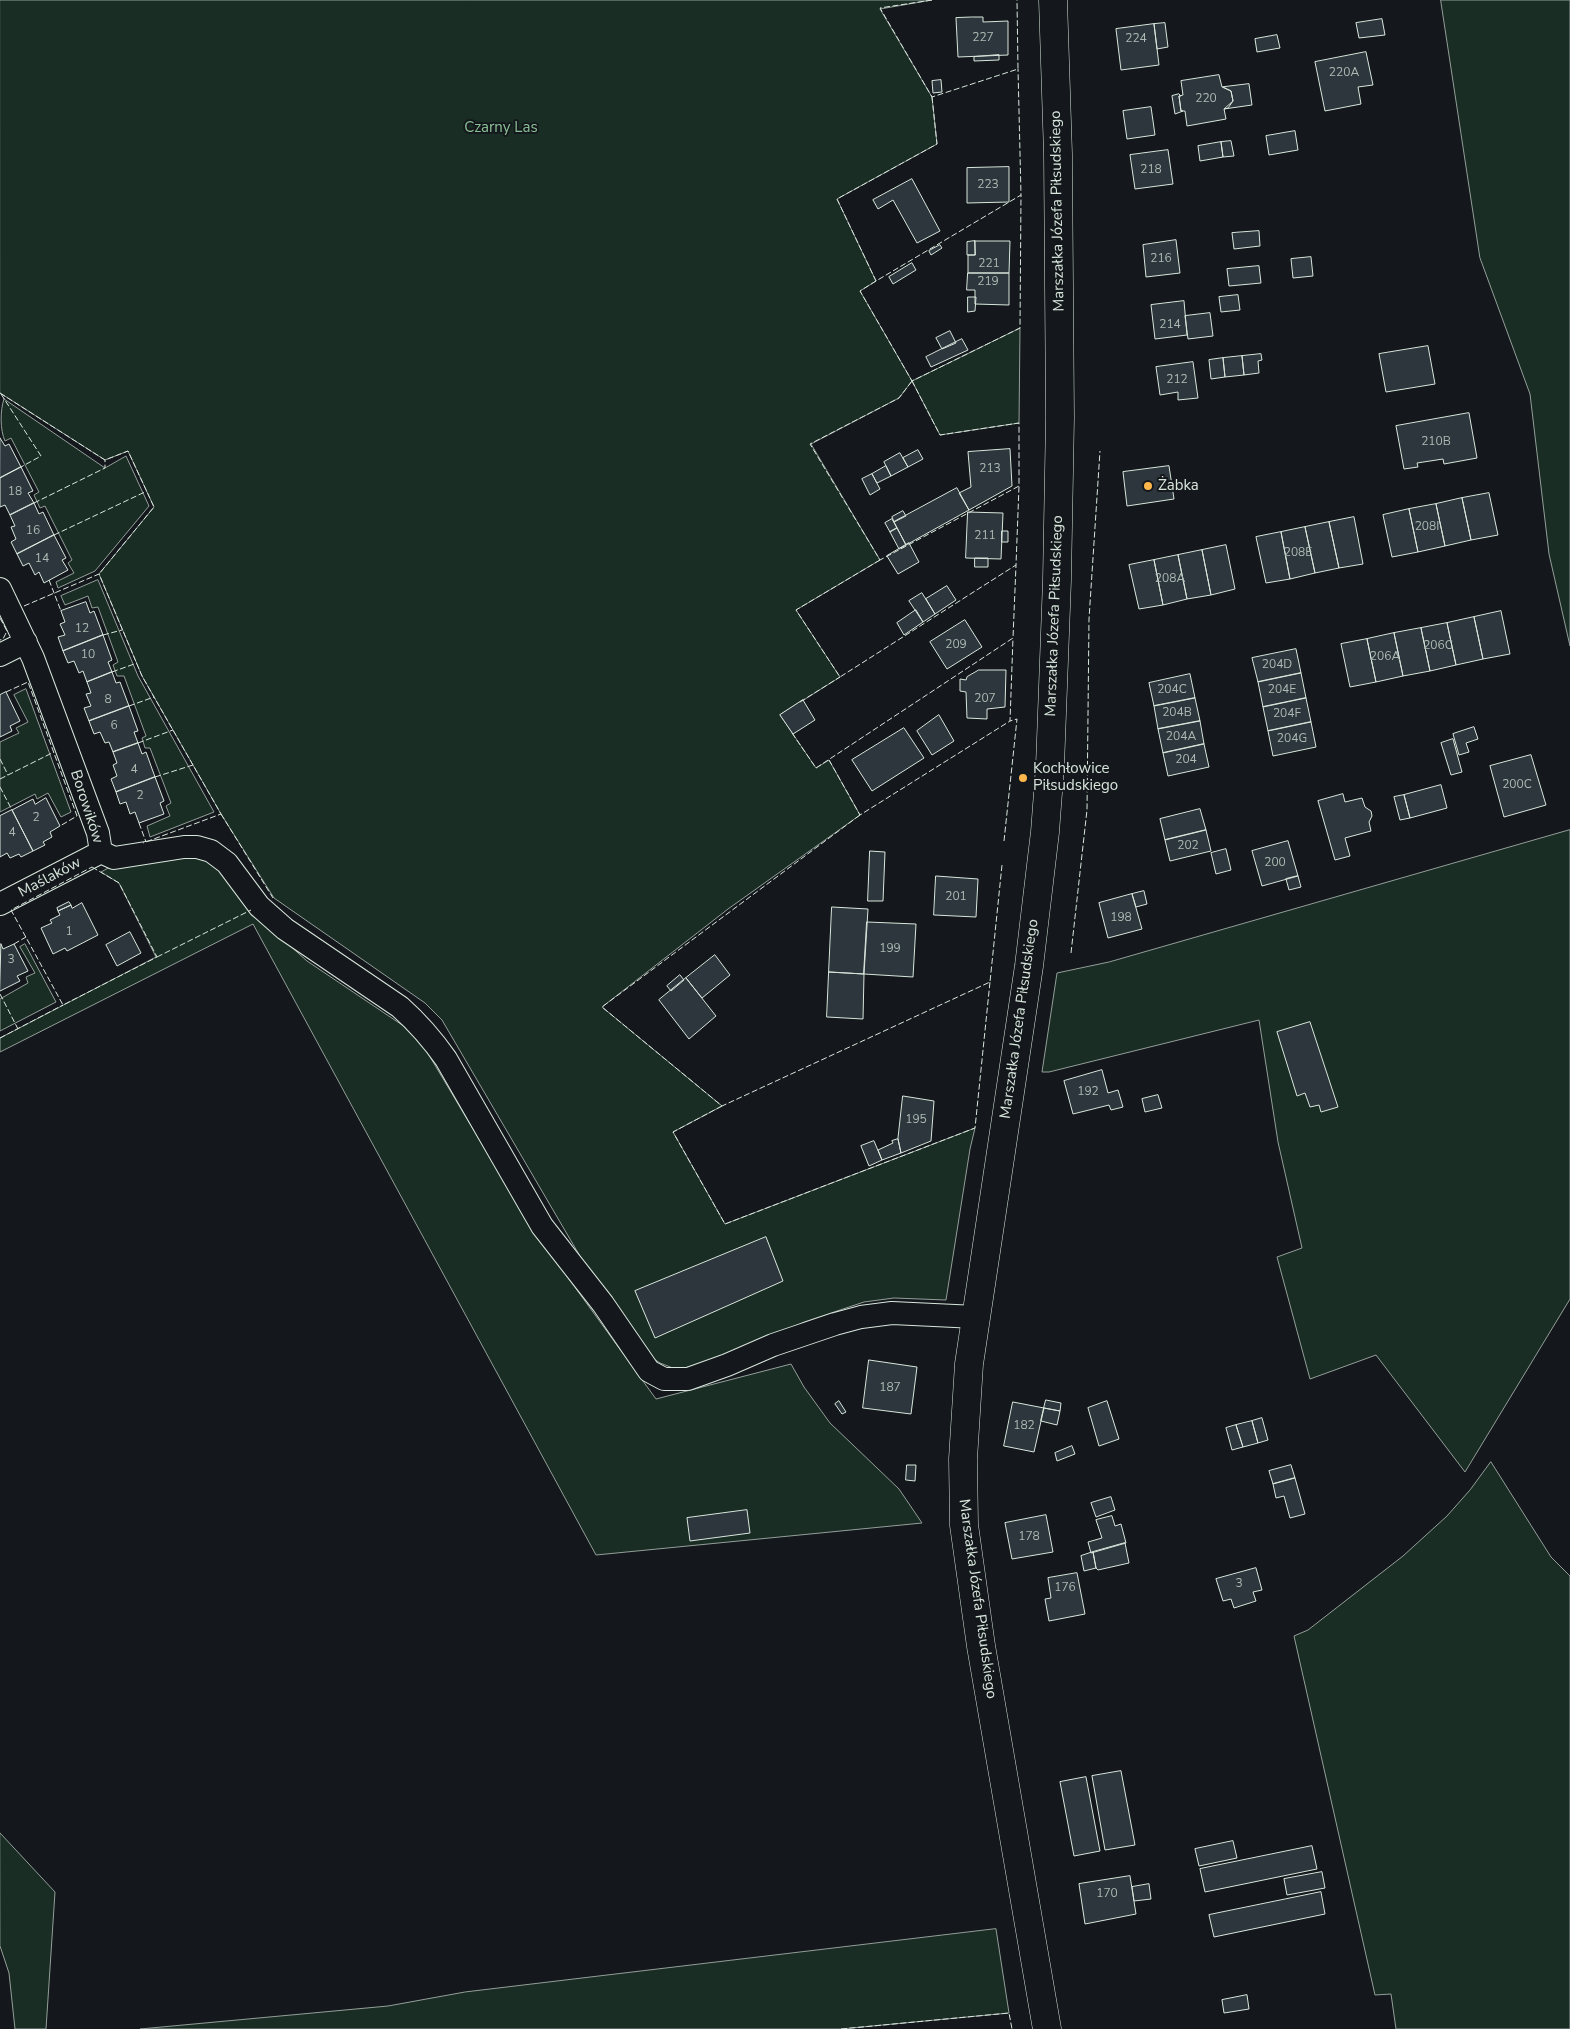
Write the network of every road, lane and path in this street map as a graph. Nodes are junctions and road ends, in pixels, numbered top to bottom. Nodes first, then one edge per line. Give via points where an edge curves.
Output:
1 (1053, 0) edge
2 (0, 589) edge
3 (26, 642) junction
4 (0, 655) edge
5 (100, 852) junction
6 (0, 904) edge
7 (976, 1317) junction
8 (1047, 2029) edge

1 - 7 street, Marszałka Józefa Piłsudskiego via 1060,418 1050,766 1036,914
2 - 3 street, Borowików
3 - 4 street
3 - 5 street, Borowików via 98,833
5 - 6 street, Maślaków
5 - 7 street, Borowików via 114,858 184,847 212,851 227,862 259,906 285,929 400,1007 429,1034 542,1226 603,1304 649,1371 664,1379 688,1380 773,1345 861,1317 892,1314
7 - 8 street, Marszałka Józefa Piłsudskiego via 964,1423 964,1526 984,1664

